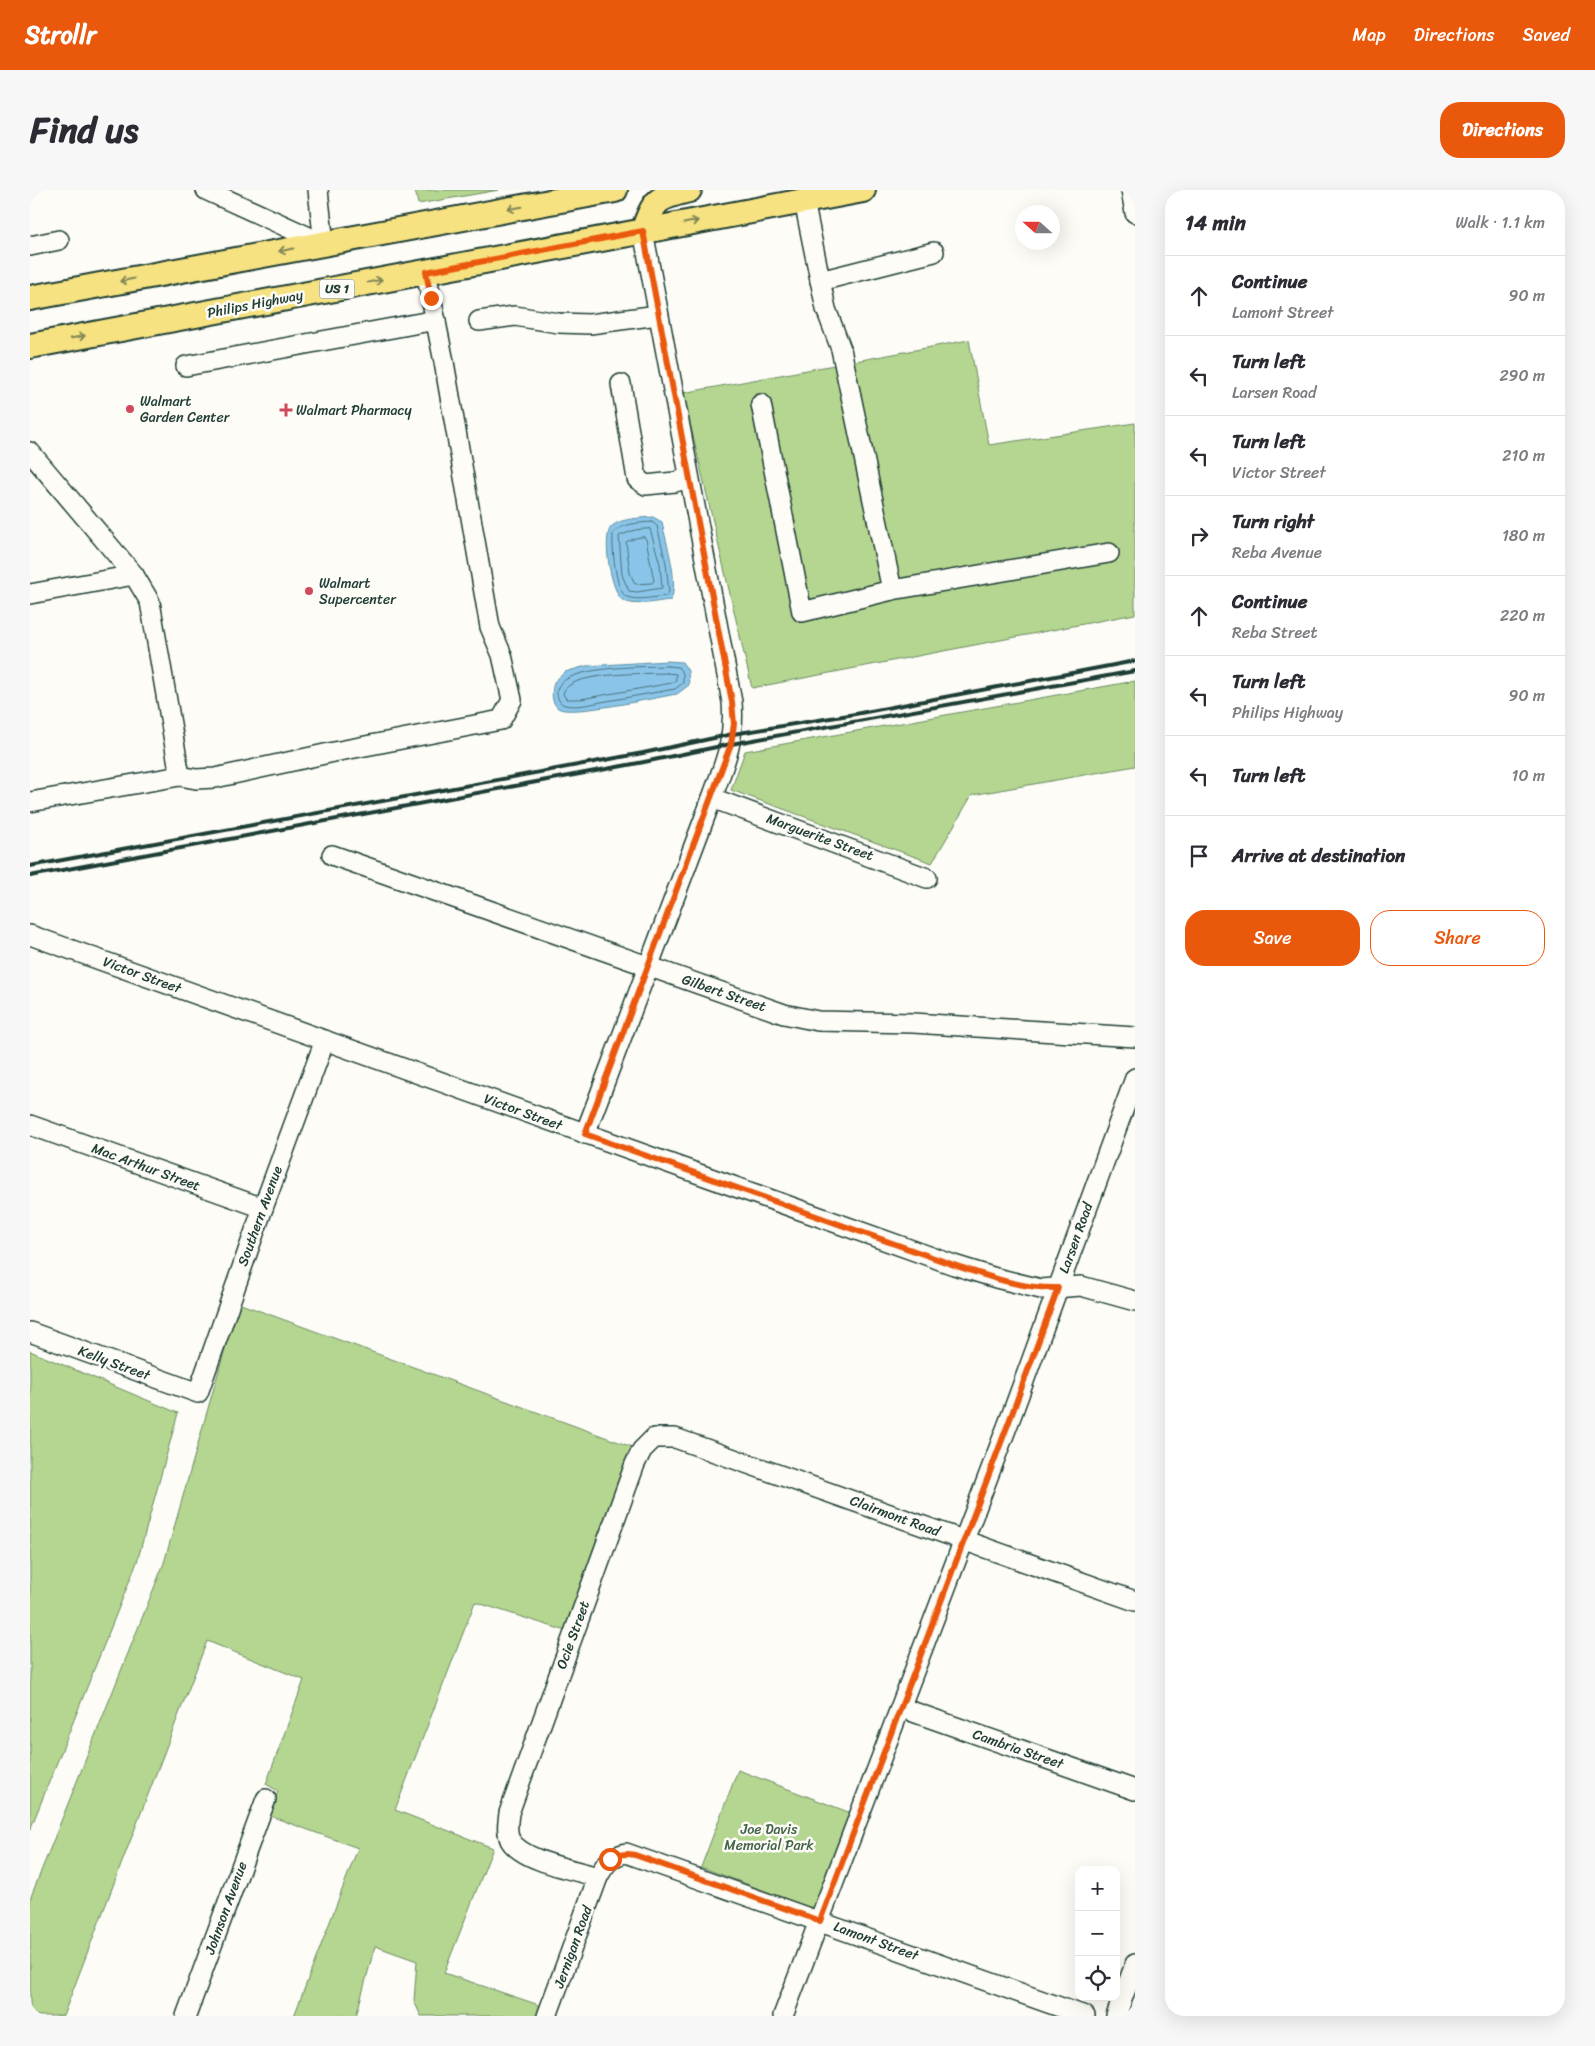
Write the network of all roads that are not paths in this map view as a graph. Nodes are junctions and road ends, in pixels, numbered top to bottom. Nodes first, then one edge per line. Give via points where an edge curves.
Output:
1 (206, 190) edge
2 (318, 190) edge
3 (688, 190) edge
4 (862, 190) edge
5 (608, 191) edge
6 (798, 196) edge
7 (643, 231) junction
8 (59, 240) dead end
9 (324, 244) junction
10 (30, 246) edge
11 (934, 252) dead end
12 (426, 272) junction
13 (820, 281) junction
14 (30, 298) edge
15 (658, 315) junction
16 (436, 320) junction
17 (478, 322) dead end
18 (30, 346) edge
19 (186, 366) dead end
20 (621, 384) dead end
21 (761, 404) dead end
22 (34, 462) edge
23 (689, 478) junction
24 (1109, 553) dead end
25 (134, 575) junction
26 (892, 590) junction
27 (30, 594) edge
28 (180, 776) junction
29 (712, 798) junction
30 (30, 802) edge
31 (332, 855) dead end
32 (927, 878) dead end
33 (30, 935) edge
34 (649, 967) junction
35 (1135, 1036) edge
36 (324, 1040) junction
37 (1135, 1078) edge
38 (30, 1125) edge
39 (585, 1134) junction
40 (263, 1208) junction
41 (1058, 1288) junction
42 (1135, 1301) edge
43 (30, 1332) edge
44 (198, 1393) joint
45 (654, 1438) joint
46 (964, 1540) junction
47 (1135, 1601) edge
48 (902, 1708) junction
49 (1135, 1790) edge
50 (266, 1799) dead end
51 (598, 1877) junction
52 (820, 1921) junction
53 (1135, 1964) edge
54 (186, 2016) edge
55 (547, 2016) edge
56 (783, 2016) edge
57 (1085, 2016) edge
58 (1116, 2016) edge

1 - 9 street
2 - 9 street
3 - 7 main road via 661,197 650,211
4 - 6 main road, Philips Highway / US 1
5 -> 9 main road
7 -> 6 main road, Philips Highway / US 1 via 762,209
6 - 13 street
7 - 12 main road, Philips Highway / US 1
7 - 15 street
8 - 10 street
9 -> 14 main road
11 - 13 street
12 - 16 street
18 -> 12 main road, Philips Highway / US 1
13 - 26 street via 841,350
15 - 17 street via 590,324 515,316
15 - 23 street
16 - 19 street
16 - 28 street via 490,627 502,655 512,700 501,720 215,778
20 - 23 street via 637,479 646,485
21 - 26 street via 802,612
22 - 25 street
23 - 29 street via 732,702 731,744
24 - 26 street
25 - 27 street
25 - 28 street via 150,602
28 - 30 street
29 - 32 street, Marguerite Street
29 - 34 street
31 - 34 street, Gilbert Street
33 - 36 street, Victor Street
34 - 35 street, Gilbert Street via 784,1014 818,1021
34 - 39 street
36 - 39 street, Victor Street
36 - 40 street, Southern Avenue
37 - 41 street, Larsen Road
38 - 40 street, Mac Arthur Street
39 - 41 street, Victor Street via 954,1265 1041,1289
40 - 44 street, Southern Avenue
41 - 42 street, Victor Street via 1082,1286
41 - 46 street, Larsen Road
43 - 44 street, Kelly Street
45 - 46 street, Clairmont Road via 675,1438
45 - 51 street, Ocie Street via 642,1450 635,1464 512,1804 507,1827 510,1839 528,1855
46 - 47 street, Clairmont Road
46 - 48 street, Larsen Road
48 - 49 street, Cambria Street
48 - 52 street, Larsen Road
50 - 54 street, Johnson Avenue
51 - 52 street, Lamont Street via 610,1859 626,1853
51 - 55 street, Jernigan Road
52 - 56 street, Larsen Road
52 - 57 street, Lamont Street
53 - 58 street

